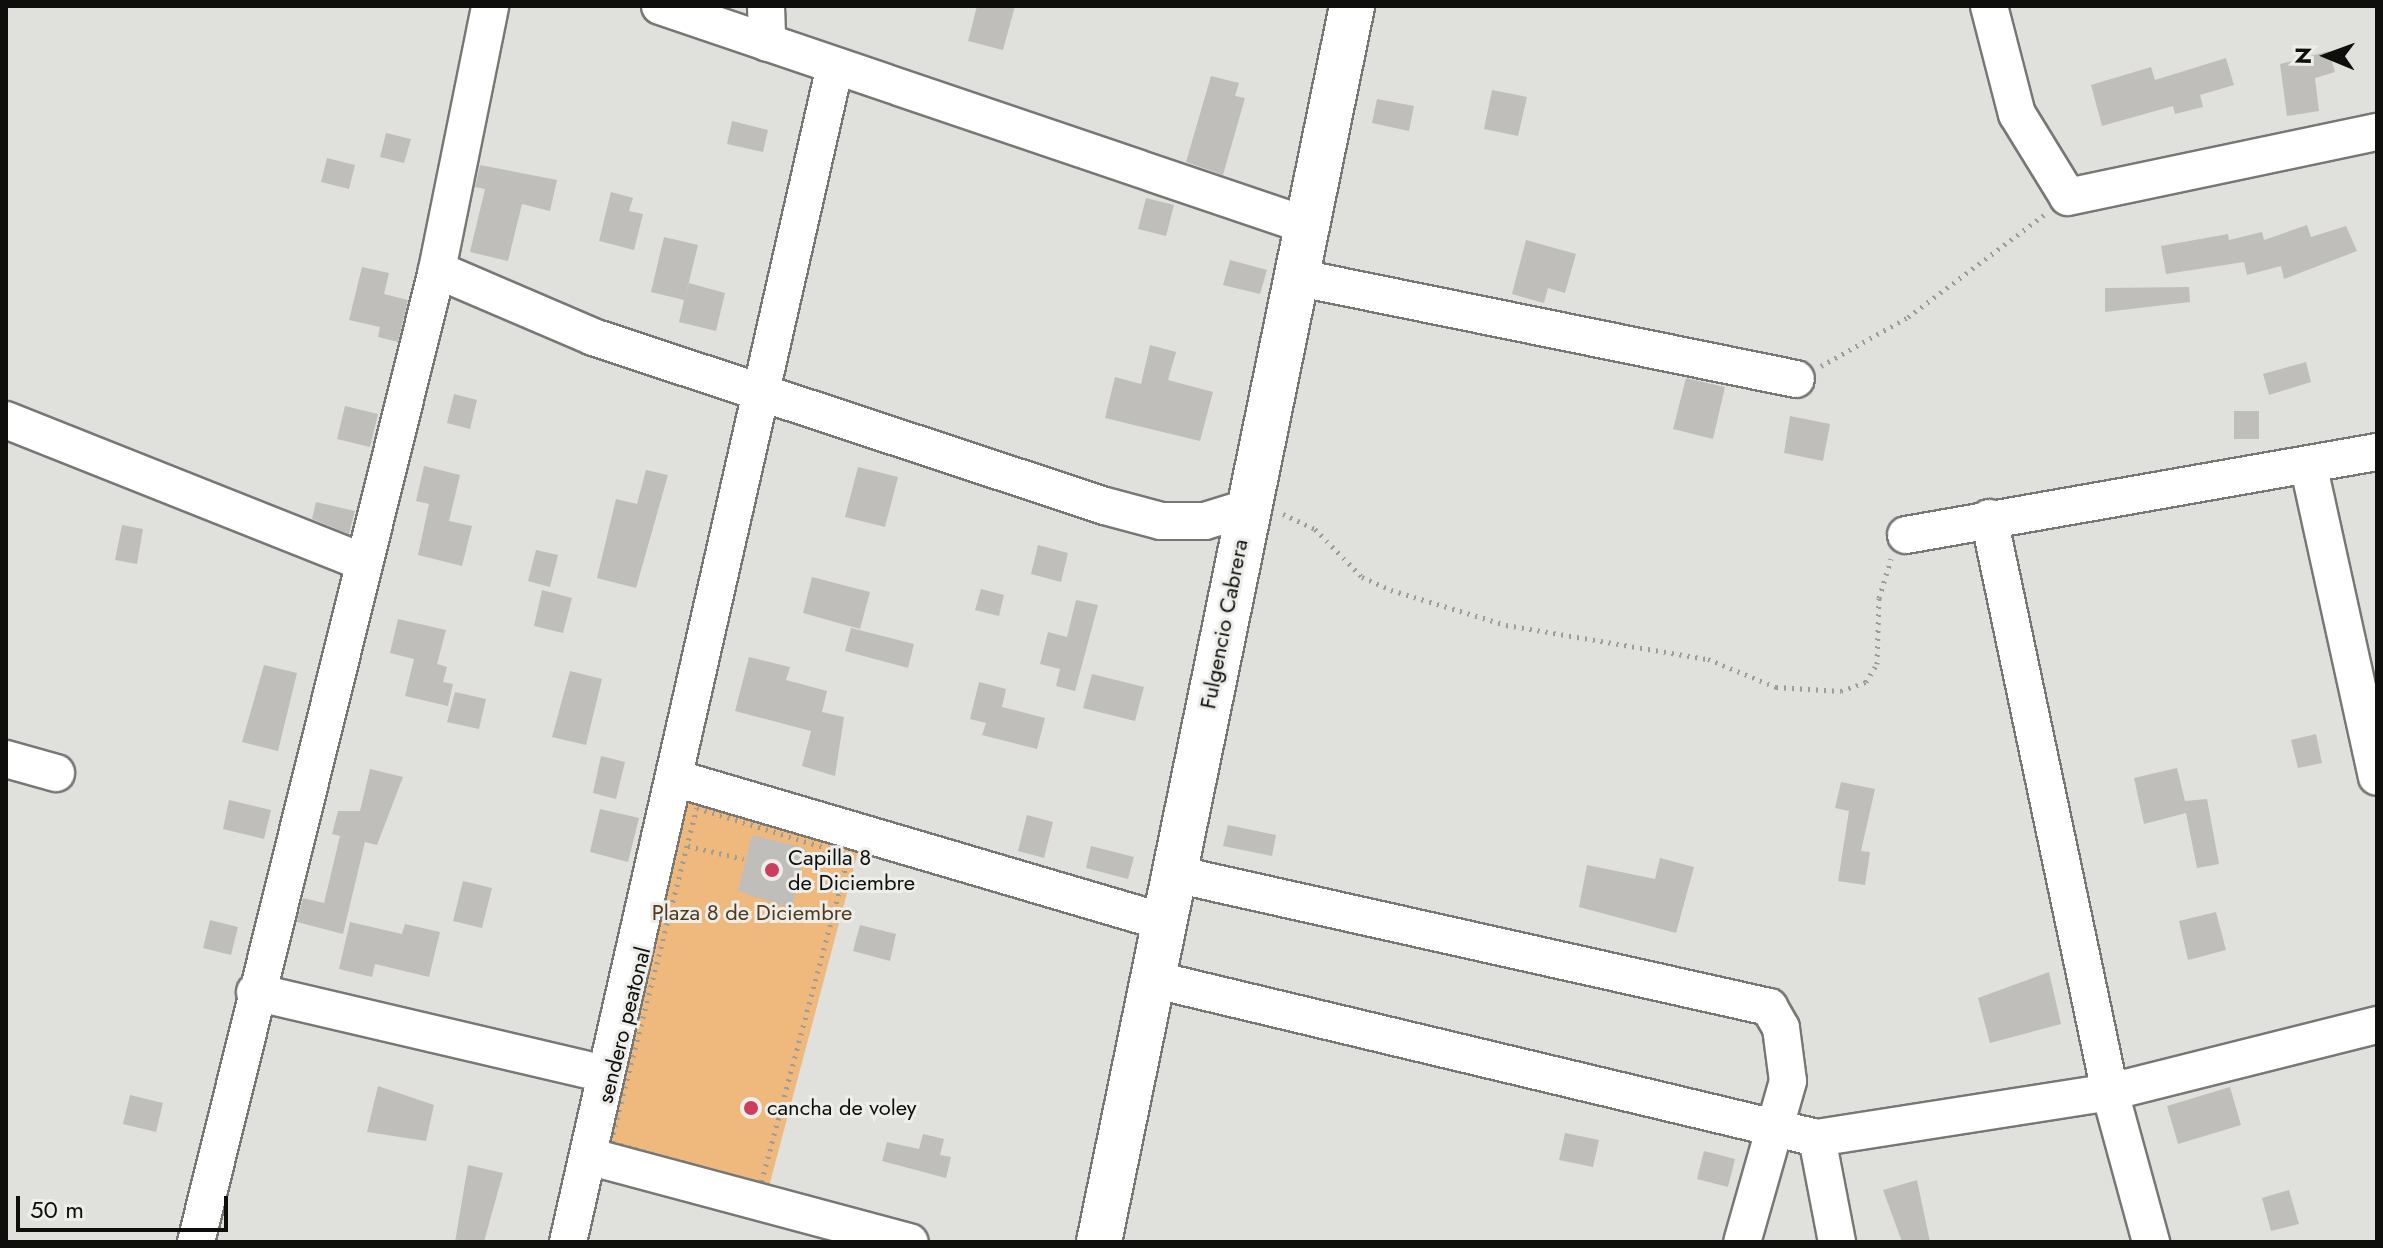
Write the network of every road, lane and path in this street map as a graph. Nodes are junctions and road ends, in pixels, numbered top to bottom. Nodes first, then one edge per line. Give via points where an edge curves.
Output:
1 (490, 6) edge
2 (660, 6) edge
3 (766, 6) edge
4 (1352, 6) edge
5 (1989, 6) edge
6 (767, 43) junction
7 (835, 66) junction
8 (2377, 132) edge
9 (2068, 197) junction
10 (1308, 226) junction
11 (437, 270) junction
12 (1300, 278) junction
13 (1796, 379) joint
14 (763, 393) junction
15 (6, 420) edge
16 (2377, 452) edge
17 (2309, 468) junction
18 (1247, 508) junction
19 (1989, 518) junction
20 (1906, 535) joint
21 (360, 561) junction
22 (6, 759) edge
23 (56, 773) dead end
24 (2377, 777) edge
25 (678, 779) junction
26 (687, 845) junction
27 (744, 859) dead end
28 (1175, 874) junction
29 (1164, 922) junction
30 (1152, 979) junction
31 (255, 992) junction
32 (2377, 1025) edge
33 (604, 1074) junction
34 (2110, 1092) junction
35 (1775, 1128) junction
36 (1817, 1138) junction
37 (588, 1156) junction
38 (196, 1242) edge
39 (568, 1242) edge
40 (910, 1242) edge
41 (1099, 1242) edge
42 (1742, 1242) edge
43 (1837, 1242) edge
44 (2151, 1242) edge

1 - 11 street
2 - 6 street
3 - 6 street
4 - 10 main road, Fulgencio Cabrera
5 - 9 street via 2017,114
6 - 7 street
7 - 10 street
7 - 14 street
8 - 9 street
9 - 13 path via 1908,317
10 - 12 main road, Fulgencio Cabrera
11 - 14 street via 593,337
11 - 21 street
12 - 13 street
12 - 18 main road, Fulgencio Cabrera
14 - 18 street via 1161,521 1205,521
14 - 25 street
15 - 21 street
16 - 17 street
17 - 19 street
17 - 24 street
18 - 20 path via 1315,529 1362,577 1391,590 1506,625 1708,659 1776,687 1841,691 1873,674 1887,567
18 - 28 main road, Fulgencio Cabrera
19 - 20 street
19 - 34 street
21 - 31 street
22 - 23 street
25 - 29 street
25 - 33 street
26 - 26 path, sendero peatonal via 611,1142 761,1184 849,855 697,808
26 - 27 path
28 - 29 main road, Fulgencio Cabrera
28 - 35 street via 1753,999 1769,1007 1781,1028 1788,1081
29 - 30 main road, Fulgencio Cabrera
30 - 35 street
30 - 41 main road, Fulgencio Cabrera
31 - 33 street
31 - 38 street
32 - 34 street
33 - 37 street
34 - 36 street
34 - 44 street
35 - 36 street
35 - 42 street
36 - 43 street
37 - 39 street
37 - 40 street

